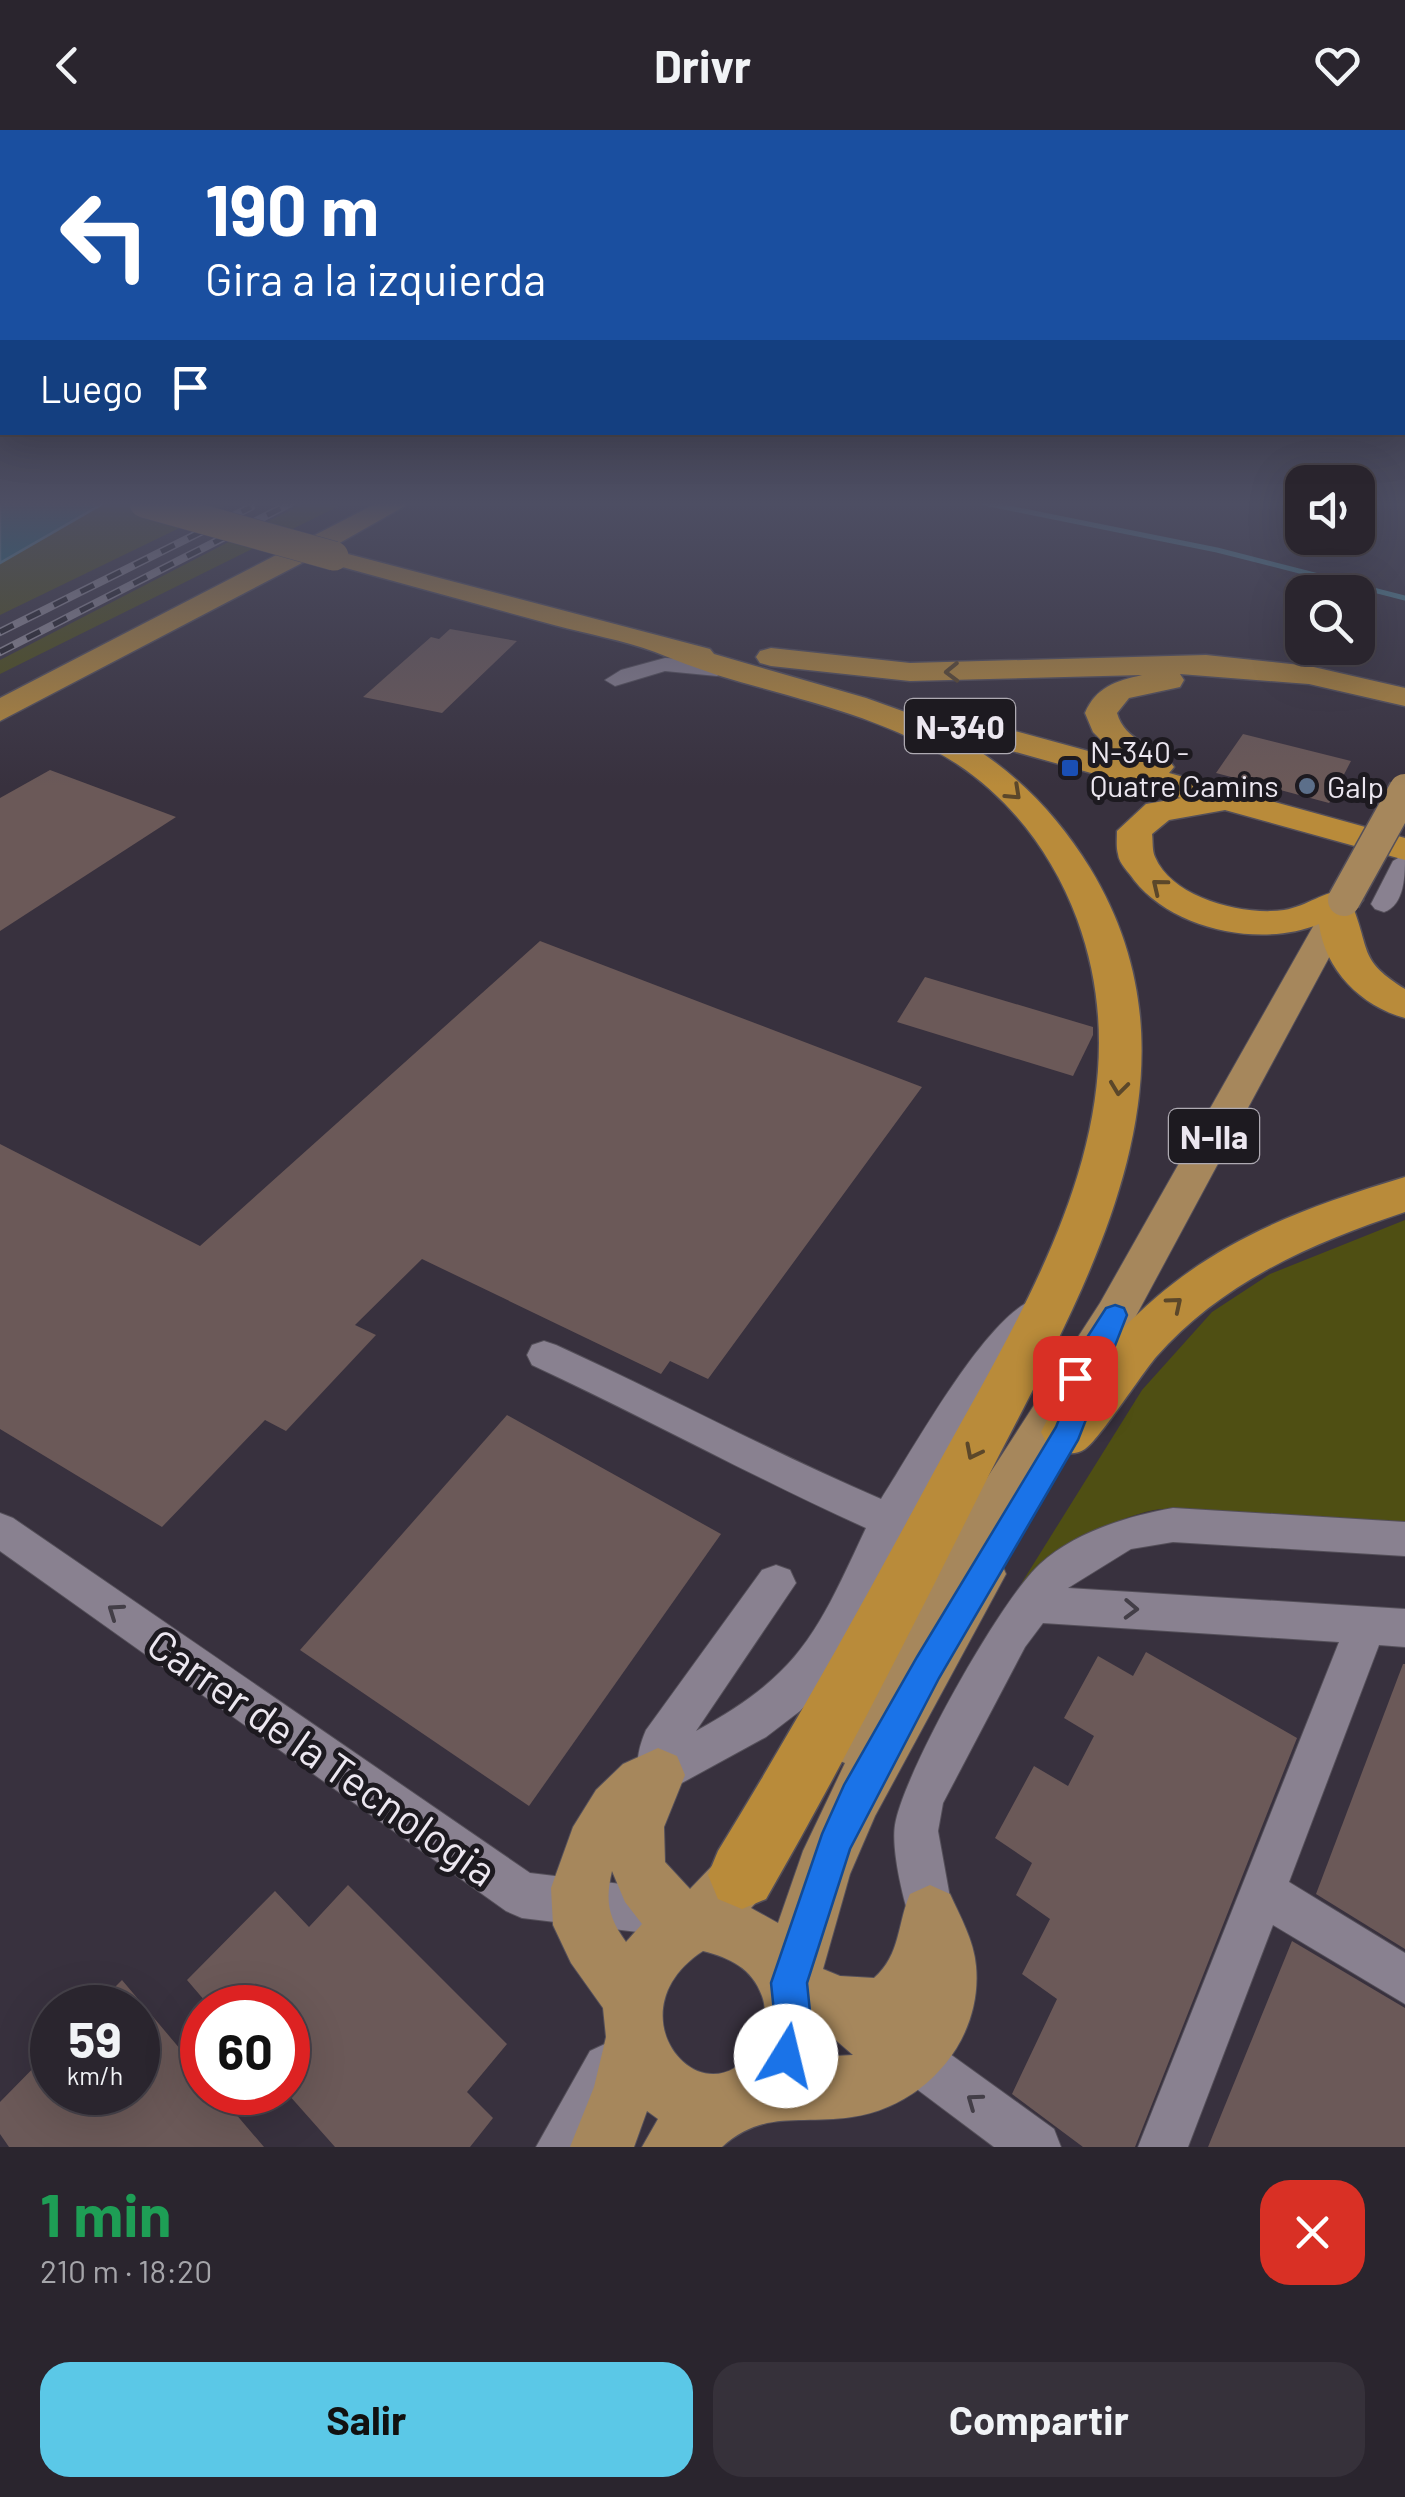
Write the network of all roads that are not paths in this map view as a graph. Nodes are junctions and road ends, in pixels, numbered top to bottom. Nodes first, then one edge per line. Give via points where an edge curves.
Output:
1 (181, 597) edge
2 (217, 597) edge
3 (498, 597) edge
4 (529, 597) edge
5 (748, 654) junction
6 (658, 657) junction
7 (1405, 668) edge
8 (994, 671) junction
9 (615, 680) dead end
10 (0, 690) edge
11 (1405, 697) edge
12 (0, 711) edge
13 (1404, 730) edge
14 (1159, 768) junction
15 (1405, 790) edge
16 (1249, 806) junction
17 (1405, 836) edge
18 (1405, 849) edge
19 (1405, 861) edge
20 (1384, 904) dead end
21 (1340, 907) junction
22 (1402, 1004) edge
23 (1405, 1194) edge
24 (1055, 1293) junction
25 (1115, 1315) junction
26 (544, 1355) dead end
27 (1068, 1432) junction
28 (889, 1520) junction
29 (0, 1530) edge
30 (1405, 1539) edge
31 (776, 1582) dead end
32 (1033, 1604) junction
33 (1385, 1627) edge
34 (658, 1775) junction
35 (742, 1875) junction
36 (1262, 1892) junction
37 (578, 1903) junction
38 (930, 1914) junction
39 (683, 1918) junction
40 (1405, 1980) edge
41 (789, 1983) junction
42 (843, 2007) junction
43 (634, 2021) junction
44 (908, 2062) junction
45 (741, 2098) junction
46 (561, 2147) edge
47 (602, 2147) edge
48 (674, 2147) edge
49 (1036, 2147) edge
50 (1163, 2147) edge

1 - 10 highway
2 - 12 highway
3 - 6 highway, N-340 via 609,632
4 - 5 highway, N-340
8 -> 5 highway via 868,670
5 - 14 highway, N-340
6 - 9 street
6 - 16 highway, N-340
6 -> 24 highway via 908,724 978,763 1035,813 1068,856 1107,945 1119,999 1122,1064 1103,1174
7 - 8 highway via 1164,646
8 - 11 highway via 1223,665
13 - 14 highway via 1368,708 1306,690 1208,679 1152,682 1114,694 1101,708 1102,726 1121,748
14 - 17 highway, N-340
15 - 21 main road, N-IIa, bridge
16 - 18 highway, N-340
21 -> 16 highway via 1300,922 1247,923 1204,913 1156,887 1134,860 1132,839 1140,823 1162,810
19 - 20 street
21 - 22 highway via 1340,948 1352,967
21 - 25 main road, N-IIa
27 -> 23 highway via 1127,1351 1204,1281 1274,1242
24 - 28 street via 1010,1334 979,1376
24 -> 35 highway via 828,1731
25 - 27 main road, N-IIa
25 - 35 main road, N-IIa via 851,1736 795,1820
26 - 28 street
27 - 41 main road, N-IIa via 856,1797 823,1872
28 - 34 street via 803,1681 757,1718
37 -> 29 street, Carrer de la Tecnologia via 522,1895
30 - 32 street via 1202,1524 1148,1527 1074,1560
31 - 34 street via 661,1745
32 -> 33 street
32 - 38 street via 922,1798 916,1831
33 - 36 street
34 - 37 main road via 624,1796 588,1856
34 - 39 main road via 632,1847 646,1884
35 - 39 main road, N-IIa
36 - 40 street
36 - 50 street
37 - 39 street, Carrer de la Tecnologia
37 - 43 main road via 582,1925
38 - 42 main road via 924,1964 905,1992 874,2006
38 - 44 main road via 943,1946 946,1992 931,2034
39 - 41 main road via 744,1932 767,1950
39 - 43 main road, N-IIa via 644,1966
41 - 42 main road
41 - 45 main road, N-IIa via 793,2032 786,2056
42 - 44 main road
43 - 45 main road via 645,2063 658,2081 699,2106
43 - 46 street
43 - 47 main road, N-IIa via 625,2087
44 - 45 main road via 854,2086
49 -> 44 street via 933,2071
45 - 48 main road, N-IIa

